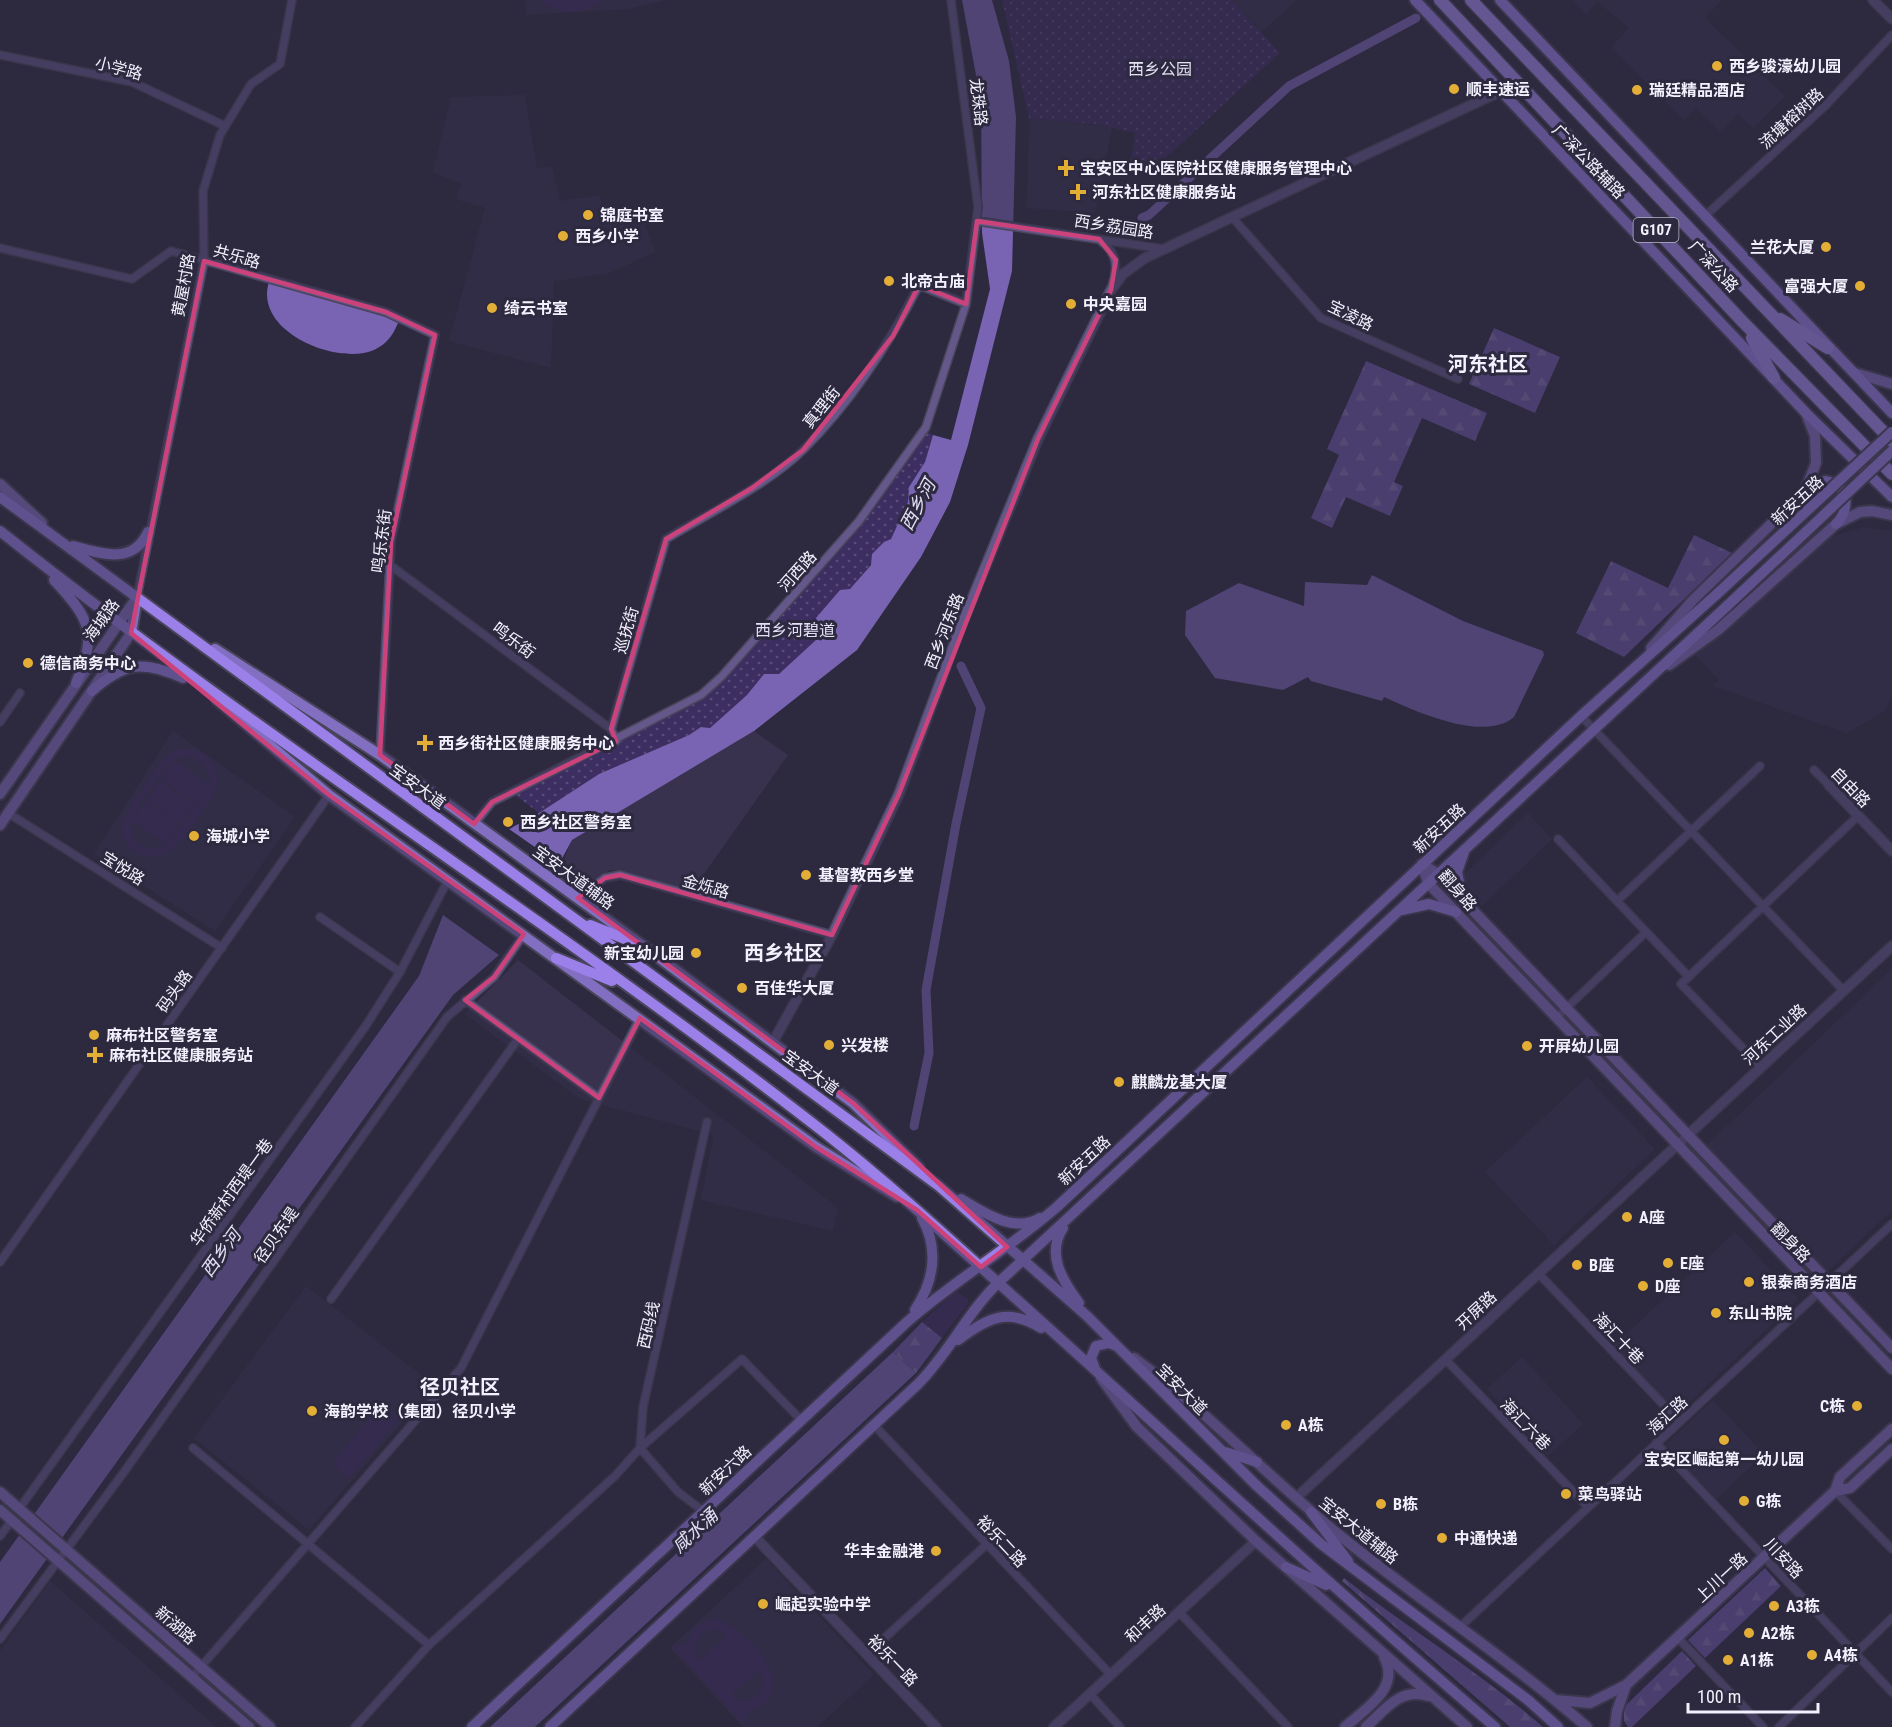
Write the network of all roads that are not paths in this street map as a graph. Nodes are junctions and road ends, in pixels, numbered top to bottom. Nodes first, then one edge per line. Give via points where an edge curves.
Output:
1 (291, 0) edge
2 (951, 0) edge
3 (1415, 0) edge
4 (1440, 0) edge
5 (1471, 0) edge
6 (1500, 0) edge
7 (1873, 0) edge
8 (1892, 18) edge
9 (1892, 35) edge
10 (0, 55) edge
11 (1501, 91) junction
12 (225, 126) junction
13 (978, 207) joint
14 (1705, 216) junction
15 (1232, 217) junction
16 (977, 221) junction
17 (1099, 239) junction
18 (0, 248) edge
19 (1164, 249) junction
20 (204, 261) junction
21 (1111, 290) junction
22 (966, 304) junction
23 (1766, 311) junction
24 (1742, 321) junction
25 (435, 334) joint
26 (1828, 348) junction
27 (1851, 371) junction
28 (1774, 378) junction
29 (1458, 379) dead end
30 (1892, 384) edge
31 (1806, 413) junction
32 (1892, 413) edge
33 (1892, 432) edge
34 (1892, 441) edge
35 (1892, 451) edge
36 (1892, 474) edge
37 (0, 484) edge
38 (1805, 491) junction
39 (0, 497) edge
40 (1892, 497) edge
41 (1892, 515) edge
42 (1836, 524) junction
43 (0, 531) edge
44 (148, 532) junction
45 (0, 537) edge
46 (666, 539) joint
47 (61, 540) junction
48 (31, 556) junction
49 (390, 565) junction
50 (137, 597) junction
51 (169, 621) junction
52 (117, 623) junction
53 (131, 633) junction
54 (1634, 668) junction
55 (1644, 682) junction
56 (76, 683) junction
57 (202, 686) junction
58 (92, 691) junction
59 (20, 693) dead end
60 (1581, 716) junction
61 (0, 722) edge
62 (611, 729) junction
63 (1594, 730) junction
64 (616, 741) junction
65 (380, 755) junction
66 (1760, 766) dead end
67 (1814, 770) dead end
68 (1829, 785) joint
69 (0, 794) edge
70 (329, 795) junction
71 (8, 813) junction
72 (1858, 816) junction
73 (474, 824) junction
74 (0, 825) edge
75 (1691, 831) junction
76 (1558, 839) dead end
77 (1468, 846) junction
78 (1892, 851) edge
79 (1422, 864) junction
80 (1438, 874) junction
81 (448, 880) junction
82 (1428, 883) junction
83 (578, 898) junction
84 (1463, 901) junction
85 (1617, 901) junction
86 (1763, 906) junction
87 (1456, 912) junction
88 (1394, 915) junction
89 (320, 917) dead end
90 (576, 920) junction
91 (1647, 932) junction
92 (522, 933) junction
93 (832, 935) junction
94 (1892, 946) edge
95 (645, 947) junction
96 (222, 948) junction
97 (556, 958) junction
98 (400, 972) junction
99 (1689, 976) junction
100 (630, 988) junction
101 (1844, 991) junction
102 (465, 1000) junction
103 (1566, 1009) junction
104 (640, 1018) junction
105 (1556, 1018) junction
106 (518, 1039) junction
107 (773, 1042) junction
108 (1761, 1067) junction
109 (600, 1098) junction
110 (707, 1122) dead end
111 (1686, 1135) junction
112 (1677, 1144) junction
113 (939, 1186) junction
114 (1058, 1206) junction
115 (917, 1210) junction
116 (1072, 1215) junction
117 (1892, 1224) edge
118 (1007, 1247) junction
119 (1022, 1260) junction
120 (0, 1262) edge
121 (981, 1267) junction
122 (1538, 1273) junction
123 (1830, 1282) junction
124 (998, 1283) junction
125 (1818, 1291) junction
126 (331, 1299) dead end
127 (1087, 1316) junction
128 (907, 1322) junction
129 (953, 1344) junction
130 (1067, 1345) junction
131 (1119, 1348) junction
132 (1892, 1348) edge
133 (1445, 1359) junction
134 (1892, 1369) edge
135 (1095, 1370) junction
136 (801, 1420) junction
137 (1679, 1421) junction
138 (874, 1425) junction
139 (1892, 1429) edge
140 (1656, 1443) junction
141 (193, 1448) dead end
142 (640, 1448) junction
143 (1892, 1449) edge
144 (1222, 1450) junction
145 (1257, 1462) junction
146 (1835, 1491) junction
147 (0, 1492) edge
148 (1296, 1498) junction
149 (1588, 1507) junction
150 (0, 1510) edge
151 (703, 1511) junction
152 (22, 1512) junction
153 (1311, 1512) junction
154 (14, 1523) junction
155 (0, 1536) edge
156 (754, 1536) junction
157 (1256, 1541) junction
158 (310, 1544) junction
159 (987, 1544) junction
160 (63, 1547) junction
161 (1892, 1549) edge
162 (1764, 1557) junction
163 (56, 1558) junction
164 (1286, 1567) junction
165 (1359, 1575) junction
166 (1337, 1591) junction
167 (1179, 1612) junction
168 (1892, 1618) edge
169 (1461, 1626) junction
170 (1678, 1638) junction
171 (0, 1639) edge
172 (429, 1645) junction
173 (1382, 1652) junction
174 (1856, 1653) junction
175 (867, 1654) junction
176 (201, 1667) junction
177 (1111, 1675) junction
178 (192, 1677) junction
179 (1626, 1685) junction
180 (1892, 1692) edge
181 (1090, 1694) junction
182 (1433, 1697) junction
183 (1553, 1700) junction
184 (249, 1727) edge
185 (270, 1727) edge
186 (356, 1727) edge
187 (472, 1727) edge
188 (550, 1727) edge
189 (936, 1727) edge
190 (1054, 1727) edge
191 (1120, 1727) edge
192 (1288, 1727) edge
193 (1345, 1727) edge
194 (1366, 1727) edge
195 (1467, 1727) edge
196 (1495, 1727) edge
197 (1558, 1727) edge
198 (1587, 1727) edge
199 (1615, 1727) edge
200 (1763, 1727) edge
201 (1779, 1727) edge

1 - 12 street, 黄屋村路 via 280,64 251,84
2 - 13 street, 龙珠路
3 - 11 main road, 广深公路辅路
4 - 24 highway, 广深公路 / G107
5 - 23 highway, 广深公路 / G107
6 - 14 main road
7 - 8 street
9 - 14 street, 流塘榕树路 via 1825,106
10 - 12 street, 小学路 via 132,82
11 - 15 street, 西乡荔园路
11 - 28 main road, 广深公路辅路
12 - 20 street, 黄屋村路 via 203,191
13 - 16 street, 河西路
14 - 26 main road
15 - 19 street, 西乡荔园路
15 - 29 street, 宝凌路 via 1321,318
16 - 17 street, 西乡荔园路
16 - 22 street, 河西路
17 - 19 street, 西乡荔园路
17 - 21 street via 1111,249 1116,260
18 - 20 street, 共乐路 via 132,279 171,251
19 - 21 street, 西乡河东路 via 1136,264
20 - 25 street, 共乐路 via 386,312
20 - 44 street, 黄屋村路
21 - 93 street, 西乡河东路 via 1038,440 899,794
22 - 46 street, 真理街 via 919,285 893,336 803,450 752,488
22 - 64 street, 河西路 via 926,427 860,521 711,687
23 - 26 highway
23 - 34 highway, 广深公路 / G107
24 - 28 highway
24 - 36 highway, 广深公路 / G107
25 - 49 street, 鸣乐东街 via 391,542
26 - 27 main road
27 - 30 main road
27 - 32 main road
28 - 31 main road, 广深公路辅路
31 - 38 main road via 1816,449 1814,473
31 - 40 main road, 广深公路辅路
33 - 54 main road, 新安五路, bridge
35 - 55 main road, 新安五路, bridge
37 - 47 main road
38 - 42 main road via 1825,482 1843,491 1847,506
38 - 54 main road via 1693,600
39 - 47 main road, 宝安大道
41 - 42 main road via 1860,512
42 - 55 main road via 1718,630
43 - 48 main road
44 - 47 main road via 139,546 126,554 106,555
44 - 50 street, 黄屋村路
45 - 48 main road
46 - 62 street, 巡抚街
47 - 50 main road, 宝安大道
48 - 52 main road
48 - 56 main road via 75,604 87,626 90,644
49 - 62 street, 鸣乐街
49 - 65 street, 鸣乐东街
50 - 51 main road, 宝安大道
50 - 52 main road, 海城路
50 - 53 main road, 海城路
51 - 65 main road, 宝安大道辅路
51 - 90 main road, 宝安大道
52 - 53 main road
52 - 56 main road, 海城路
53 - 57 main road
53 - 58 main road, 海城路
54 - 60 main road, 新安五路
55 - 63 main road, 新安五路
56 - 69 main road, 海城路
57 - 58 main road via 172,673 135,665 116,670
57 - 70 main road
57 - 100 main road
58 - 71 main road, 海城路
59 - 61 street
60 - 63 street
60 - 79 main road, 新安五路
62 - 64 street
63 - 75 street
63 - 77 main road, 新安五路
64 - 73 street, 河西路 via 492,802
65 - 73 main road, 宝安大道辅路
66 - 75 street
67 - 68 street, 自由路
68 - 72 street, 自由路
70 - 81 main road
70 - 96 street, 码头路
71 - 74 main road, 海城路
71 - 96 street, 宝悦路
72 - 78 street, 自由路
72 - 86 street
73 - 83 main road, 宝安大道辅路
75 - 85 street
75 - 86 street
76 - 85 street
77 - 80 main road, 新安五路
77 - 84 main road via 1457,872
79 - 80 main road, 翻身路
79 - 82 main road, 翻身路
79 - 114 main road, 新安五路
80 - 82 main road, 新安五路
80 - 84 main road, 翻身路
81 - 92 main road
81 - 98 street, 华侨新村西堤一巷
82 - 87 main road, 翻身路
82 - 88 main road, 新安五路
83 - 93 street, 金烁路 via 605,878 620,875
83 - 95 main road, 宝安大道辅路
84 - 103 main road, 翻身路
85 - 91 street
86 - 99 street
86 - 101 street
87 - 88 main road via 1430,904 1411,906
87 - 105 main road, 翻身路
88 - 116 main road, 新安五路
89 - 98 street
90 - 95 main road
90 - 113 main road, 宝安大道
91 - 99 street
91 - 103 street
92 - 97 main road
92 - 102 street, 径贝东堤 via 494,977
93 - 107 street, 西乡河东路
94 - 101 street, 河东工业路
95 - 107 main road, 宝安大道辅路
96 - 120 street, 码头路
97 - 100 main road
97 - 104 main road
98 - 152 street, 华侨新村西堤一巷 via 352,1046
99 - 108 street via 1681,984
100 - 115 main road via 824,1133
101 - 108 street, 河东工业路
102 - 106 street
102 - 160 street, 径贝东堤 via 447,1017 124,1472
103 - 105 street
103 - 111 main road, 翻身路
104 - 109 street
104 - 115 main road via 816,1147
105 - 112 main road, 翻身路
106 - 109 street
106 - 126 street
107 - 113 main road, 宝安大道辅路 via 866,1114
108 - 111 street, 河东工业路
109 - 158 street via 461,1368
110 - 142 street, 西码线 via 643,1407
111 - 112 street, 河东工业路
111 - 123 main road, 翻身路
112 - 122 street, 开屏路
112 - 125 main road, 翻身路
113 - 114 main road via 987,1214 1013,1223 1036,1220
113 - 118 main road, 宝安大道
114 - 118 main road, 新安五路
115 - 121 main road
115 - 128 main road via 929,1234 934,1263 926,1291
116 - 119 main road, 新安五路
116 - 127 main road via 1055,1242 1055,1255 1066,1284
117 - 123 street, 海汇路
118 - 119 main road, 宝安大道
118 - 121 main road, 新安六路
119 - 124 main road
119 - 127 main road, 宝安大道
121 - 124 main road
121 - 128 main road, 新安六路
122 - 133 street, 开屏路
122 - 137 street, 海汇十巷
123 - 125 street, 海汇路
123 - 132 main road, 翻身路
124 - 129 main road
124 - 130 main road
125 - 134 main road, 翻身路
125 - 137 street, 海汇路
127 - 131 main road, 宝安大道
128 - 136 main road, 新安六路
129 - 130 main road via 982,1323 1010,1316 1029,1321
129 - 138 main road via 928,1374
130 - 135 main road
131 - 135 main road via 1109,1343 1096,1346 1091,1358
131 - 144 main road, 宝安大道
131 - 145 main road, 宝安大道辅路 via 1173,1386
133 - 148 street, 开屏路
133 - 149 street, 海汇六巷
135 - 157 main road via 1137,1427
135 - 166 main road
136 - 142 street via 742,1359
136 - 151 main road, 新安六路
137 - 140 street, 海汇路
138 - 156 main road
138 - 159 street, 裕乐二路
139 - 146 main road, 上川一路 via 1840,1477
140 - 149 street, 海汇路
140 - 162 street, 川安路
141 - 158 street
142 - 151 street via 678,1492
142 - 172 street via 615,1476
143 - 146 main road, 上川一路 via 1850,1488
144 - 145 main road
144 - 165 main road, 宝安大道
145 - 148 main road, 宝安大道辅路
146 - 161 street
146 - 162 main road, 上川一路
147 - 152 main road
148 - 153 main road, 宝安大道辅路
149 - 169 street, 海汇路
150 - 154 main road
151 - 187 main road, 新安六路
152 - 160 main road, 新湖路
153 - 165 main road
153 - 169 main road, 宝安大道辅路
154 - 155 street
154 - 163 main road, 新湖路
156 - 175 street, 裕乐一路
156 - 188 main road
157 - 164 main road
157 - 167 street, 和丰路
158 - 172 street
158 - 176 street
159 - 175 street
159 - 177 street, 裕乐二路
160 - 163 street, 径贝东堤
160 - 176 main road, 新湖路
162 - 170 main road, 上川一路
162 - 174 street, 川安路
163 - 171 street, 径贝东堤
163 - 178 main road, 新湖路
164 - 166 main road
164 - 173 main road
165 - 197 main road, 宝安大道 via 1528,1700
166 - 196 main road
167 - 177 street, 和丰路
167 - 192 street
168 - 174 street
169 - 183 main road, 宝安大道辅路
170 - 179 main road, 上川一路
170 - 200 street
172 - 186 street
173 - 182 main road
173 - 193 main road via 1389,1666 1389,1683
174 - 180 street, 川安路
174 - 201 street
175 - 189 street, 裕乐一路
176 - 178 street
176 - 185 main road, 新湖路
177 - 181 street, 和丰路
178 - 184 main road, 新湖路
179 - 183 main road, 上川一路 via 1590,1703
179 - 199 main road, 上川一路
181 - 190 street, 和丰路
181 - 191 street
182 - 194 main road via 1419,1693 1402,1695
182 - 195 main road
183 - 198 main road, 宝安大道辅路

